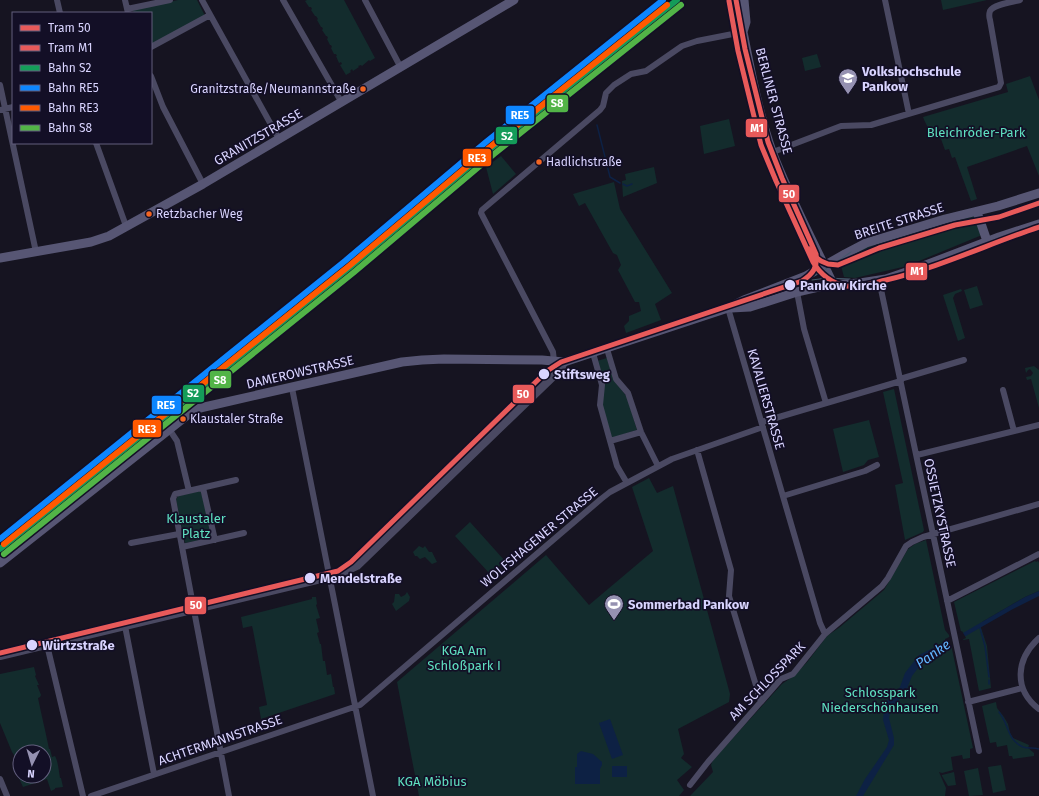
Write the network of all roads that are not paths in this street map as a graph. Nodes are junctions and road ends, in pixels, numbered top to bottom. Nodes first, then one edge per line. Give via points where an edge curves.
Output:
1 (57, 0) edge
2 (125, 0) edge
3 (170, 0) edge
4 (202, 0) edge
5 (283, 0) edge
6 (514, 0) edge
7 (734, 0) edge
8 (744, 0) edge
9 (885, 0) edge
10 (1020, 0) edge
11 (366, 1) edge
12 (1006, 2) edge
13 (144, 3) edge
14 (128, 11) edge
15 (60, 12) edge
16 (210, 15) junction
17 (743, 32) junction
18 (152, 46) edge
19 (400, 66) junction
20 (152, 78) edge
21 (0, 85) edge
22 (342, 102) junction
23 (3, 110) edge
24 (909, 114) junction
25 (279, 139) junction
26 (96, 144) edge
27 (773, 152) junction
28 (203, 184) junction
29 (1039, 193) edge
30 (977, 212) junction
31 (1039, 224) edge
32 (126, 226) junction
33 (987, 241) junction
34 (36, 252) junction
35 (0, 258) edge
36 (824, 266) junction
37 (879, 280) junction
38 (833, 284) junction
39 (797, 292) junction
40 (728, 308) junction
41 (607, 349) junction
42 (593, 353) junction
43 (964, 360) dead end
44 (554, 361) junction
45 (564, 362) junction
46 (900, 380) junction
47 (292, 388) junction
48 (1003, 390) dead end
49 (826, 403) junction
50 (762, 425) junction
51 (1039, 425) edge
52 (169, 430) junction
53 (1014, 431) junction
54 (640, 432) junction
55 (610, 441) junction
56 (697, 450) junction
57 (917, 455) junction
58 (877, 464) dead end
59 (658, 466) junction
60 (236, 480) dead end
61 (626, 483) junction
62 (203, 488) junction
63 (189, 491) junction
64 (783, 496) junction
65 (1039, 504) edge
66 (244, 533) dead end
67 (179, 534) junction
68 (933, 535) junction
69 (215, 540) junction
70 (131, 543) dead end
71 (182, 547) junction
72 (1039, 554) edge
73 (0, 563) edge
74 (329, 577) junction
75 (947, 601) junction
76 (194, 609) junction
77 (124, 626) junction
78 (825, 634) junction
79 (1039, 638) edge
80 (47, 645) junction
81 (0, 656) edge
82 (1022, 688) junction
83 (761, 702) junction
84 (968, 702) junction
85 (356, 706) junction
86 (1039, 709) edge
87 (979, 751) dead end
88 (222, 752) junction
89 (154, 774) junction
90 (0, 779) edge
91 (690, 785) dead end
92 (7, 796) edge
93 (83, 796) edge
94 (91, 796) edge
95 (230, 796) edge
96 (374, 796) edge

1 - 15 street
2 - 14 street
3 - 13 street
4 - 16 street
5 - 22 street
6 - 19 main road, GRANITZSTRASSE
7 - 17 main road, BERLINER STRASSE via 738,24
8 - 17 main road, BERLINER STRASSE via 746,22
9 - 24 street
10 - 12 street
11 - 19 street
12 - 24 street via 994,8 990,14 999,87
13 - 14 street
16 - 18 street
16 - 25 street
17 - 27 main road, BERLINER STRASSE
17 - 44 street via 682,46 646,71 631,74 614,85 606,93 600,110 482,210 481,213 553,352
19 - 22 main road, GRANITZSTRASSE
20 - 28 street
21 - 23 street
22 - 25 main road, GRANITZSTRASSE
23 - 34 street
24 - 27 street via 871,125 841,126
25 - 28 main road, GRANITZSTRASSE
26 - 32 street
27 - 36 main road, BERLINER STRASSE
28 - 32 main road, GRANITZSTRASSE
29 - 30 main road, BREITE STRASSE
30 - 33 main road
30 - 36 main road, BREITE STRASSE via 867,243
31 - 33 main road, BREITE STRASSE
32 - 34 main road, GRANITZSTRASSE via 109,236 91,242
33 - 37 main road, BREITE STRASSE
34 - 35 main road, GRANITZSTRASSE
36 - 38 main road, BERLINER STRASSE
36 - 40 main road, BREITE STRASSE via 802,278
37 - 38 main road, BREITE STRASSE
37 - 46 street, OSSIETZKYSTRASSE
38 - 39 main road, BREITE STRASSE
39 - 40 main road, BREITE STRASSE via 750,307
39 - 49 street via 804,329
40 - 41 main road, BREITE STRASSE
40 - 50 street, KAVALIERSTRASSE
41 - 42 main road, BREITE STRASSE
41 - 54 street via 616,379 630,397
42 - 45 main road, BREITE STRASSE
42 - 55 street via 602,383 600,403
43 - 46 street, WOLFSHAGENER STRASSE
44 - 45 main road, DAMEROWSTRASSE
44 - 47 main road, DAMEROWSTRASSE via 402,362
45 - 74 street via 561,369 361,563
46 - 49 street, WOLFSHAGENER STRASSE
46 - 57 street, OSSIETZKYSTRASSE
47 - 52 main road, DAMEROWSTRASSE via 194,410
47 - 74 street
48 - 53 street
49 - 50 street, WOLFSHAGENER STRASSE
50 - 56 street, WOLFSHAGENER STRASSE
50 - 64 street, KAVALIERSTRASSE
51 - 53 street
52 - 63 street via 177,441
52 - 73 main road, DAMEROWSTRASSE
53 - 57 street
54 - 55 street
54 - 59 street
55 - 61 street via 617,466
56 - 59 street, WOLFSHAGENER STRASSE
56 - 83 street via 731,570 729,596
57 - 68 street, OSSIETZKYSTRASSE
58 - 64 street via 865,471
59 - 61 street, WOLFSHAGENER STRASSE
60 - 62 street
61 - 85 street, WOLFSHAGENER STRASSE via 601,499
62 - 63 street
62 - 69 street
63 - 67 street via 176,494 173,499
64 - 78 street, KAVALIERSTRASSE
65 - 68 street, AM SCHLOSSPARK
66 - 69 street
67 - 70 street
67 - 71 street
68 - 75 street, OSSIETZKYSTRASSE
68 - 78 street, AM SCHLOSSPARK via 916,539 906,546 882,586
69 - 71 street
71 - 76 street
72 - 75 street
74 - 76 street
74 - 85 street
75 - 84 street, OSSIETZKYSTRASSE
76 - 77 street
76 - 88 street
77 - 80 street
77 - 89 street
78 - 83 street, AM SCHLOSSPARK via 793,674 781,679
79 - 82 street via 1023,662
80 - 81 street
80 - 93 street
82 - 84 street
82 - 86 street
83 - 91 street, AM SCHLOSSPARK
84 - 87 street, OSSIETZKYSTRASSE
85 - 88 street, ACHTERMANNSTRASSE
85 - 96 street
88 - 89 street, ACHTERMANNSTRASSE
88 - 95 street
89 - 94 street, ACHTERMANNSTRASSE
90 - 92 street

